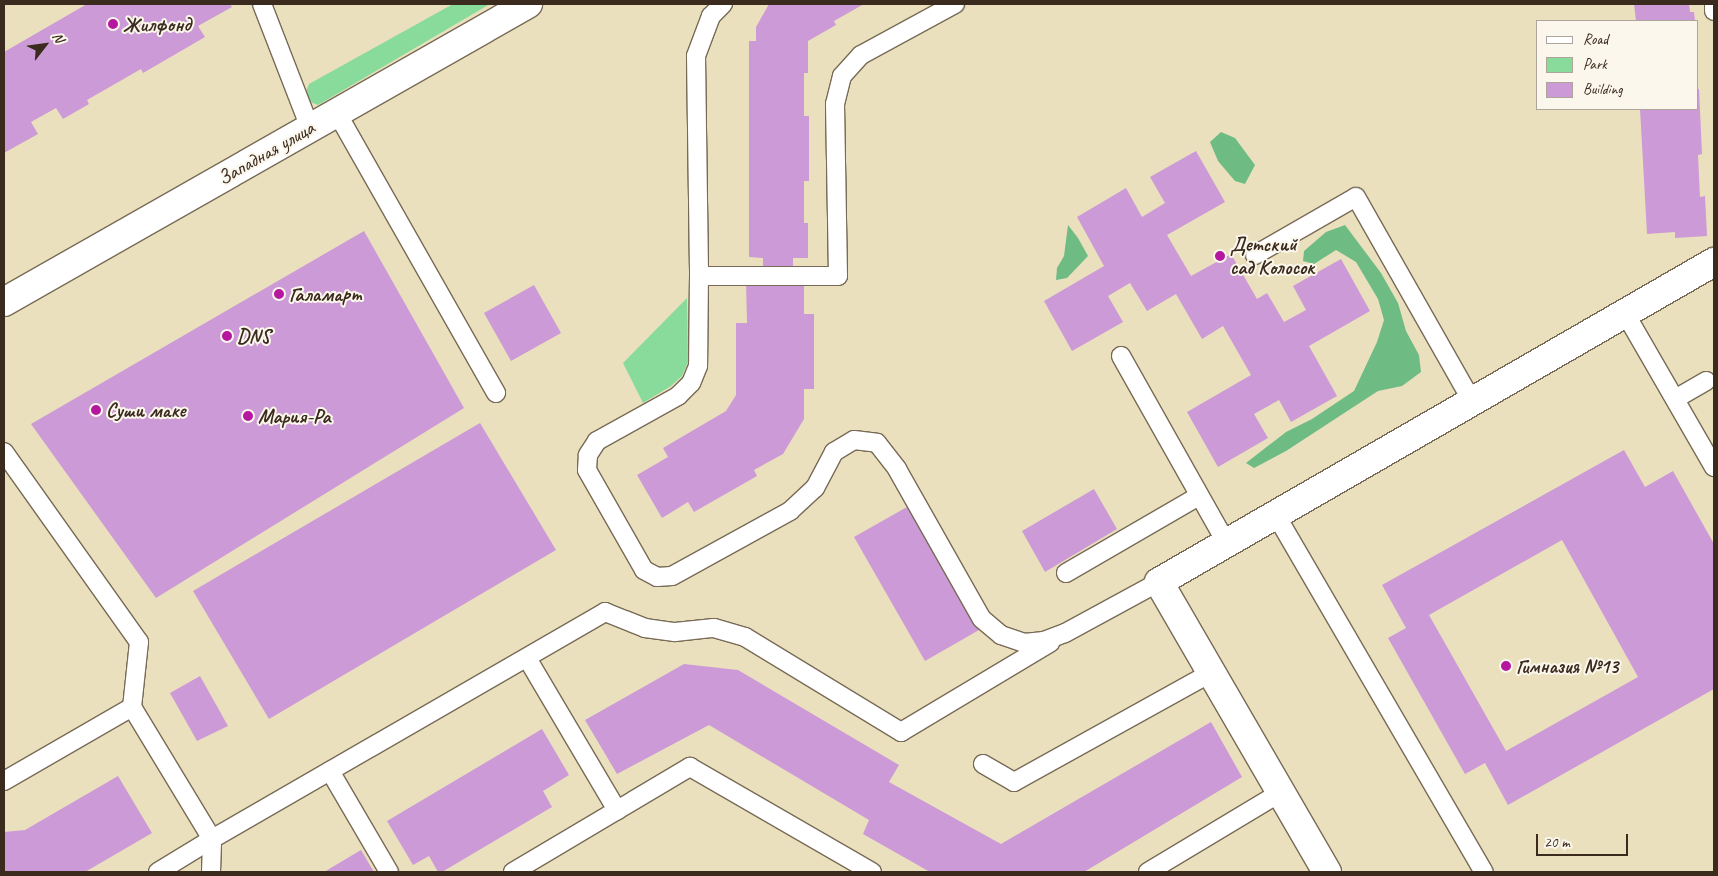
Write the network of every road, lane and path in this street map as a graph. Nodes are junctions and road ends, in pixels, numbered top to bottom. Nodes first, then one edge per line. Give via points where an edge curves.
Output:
1 (262, 4) edge
2 (528, 4) edge
3 (723, 4) edge
4 (955, 4) edge
5 (1714, 4) edge
6 (1714, 12) edge
7 (337, 113) junction
8 (310, 128) junction
9 (1255, 255) dead end
10 (1714, 262) edge
11 (699, 276) junction
12 (4, 302) edge
13 (1625, 313) junction
14 (1121, 356) dead end
15 (1706, 380) dead end
16 (496, 393) dead end
17 (1675, 399) junction
18 (1472, 402) junction
19 (4, 452) edge
20 (1714, 468) edge
21 (1199, 496) junction
22 (1276, 514) junction
23 (1226, 542) junction
24 (1066, 573) dead end
25 (1159, 582) junction
26 (1065, 634) junction
27 (527, 658) junction
28 (1211, 673) junction
29 (132, 707) junction
30 (983, 764) dead end
31 (330, 771) junction
32 (4, 781) edge
33 (1281, 792) junction
34 (617, 810) junction
35 (212, 839) junction
36 (158, 872) edge
37 (211, 872) edge
38 (389, 872) edge
39 (512, 872) edge
40 (872, 872) edge
41 (1148, 872) edge
42 (1327, 872) edge
43 (1484, 872) edge

1 - 8 lane
2 - 7 street, Западная улица
3 - 11 lane via 711,16 696,56
4 - 11 lane via 861,55 842,76 835,104 838,276
5 - 6 lane
7 - 8 street, Западная улица
7 - 16 lane
8 - 12 street, Западная улица
9 - 18 lane via 1356,197
10 - 13 street
11 - 26 lane via 698,366 691,383 678,396 597,441 588,455 587,470 644,570 657,577 672,576 790,511 815,488 834,452 854,440 877,443 897,470 982,619 1001,635 1024,643
13 - 17 lane
13 - 18 street
14 - 21 lane
15 - 17 lane
17 - 20 lane
18 - 22 street
19 - 29 lane via 139,642
21 - 23 lane
21 - 24 lane
22 - 23 street
22 - 43 lane
23 - 25 street
25 - 26 lane
25 - 28 street
26 - 27 lane via 901,732 745,637 714,628 675,632 645,628 606,612
27 - 31 lane
27 - 34 lane
28 - 30 lane via 1014,782
28 - 33 street
29 - 32 lane
29 - 35 lane
31 - 35 lane
31 - 38 lane
33 - 41 lane
33 - 42 street
34 - 39 lane
34 - 40 lane via 690,767
35 - 36 lane
35 - 37 lane

